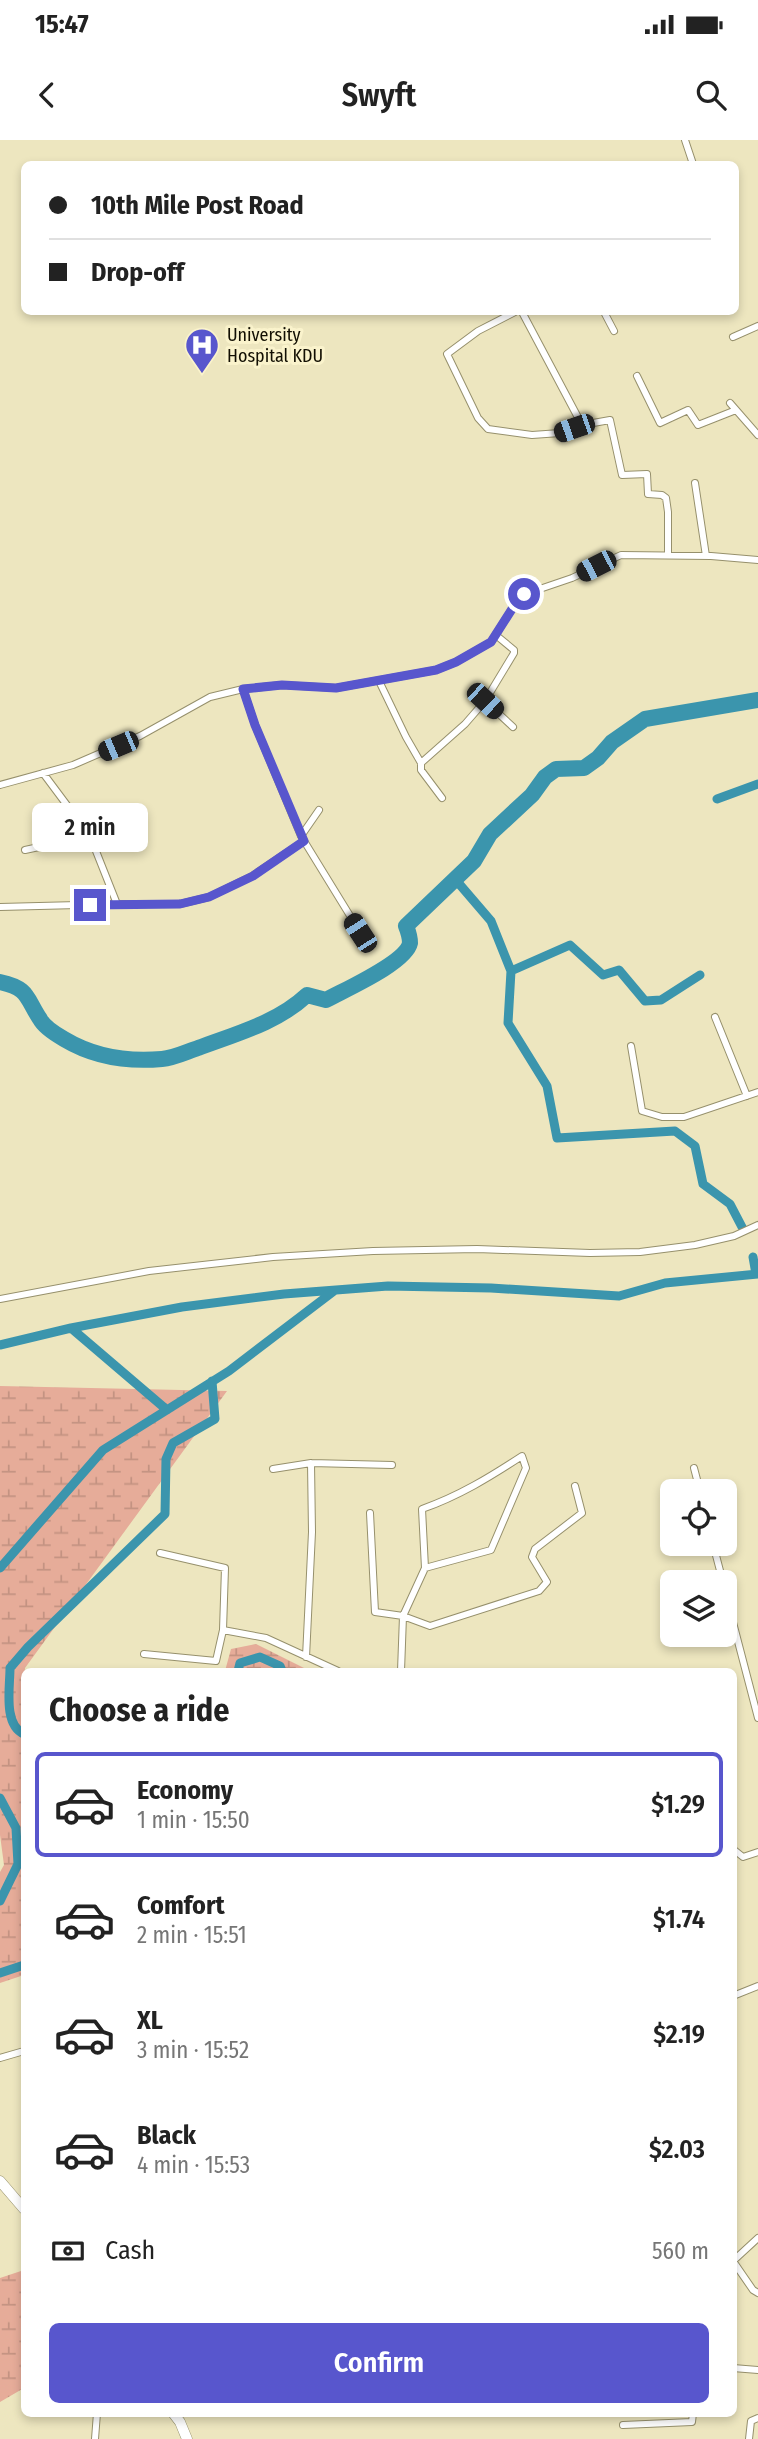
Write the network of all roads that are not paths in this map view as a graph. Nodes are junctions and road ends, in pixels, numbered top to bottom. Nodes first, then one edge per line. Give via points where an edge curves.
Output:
1 (685, 140) edge
2 (692, 161) edge
3 (509, 315) edge
4 (525, 315) edge
5 (606, 315) edge
6 (758, 326) edge
7 (614, 331) dead end
8 (733, 337) dead end
9 (637, 376) dead end
10 (730, 403) dead end
11 (736, 410) junction
12 (582, 425) junction
13 (758, 435) edge
14 (695, 482) dead end
15 (668, 555) junction
16 (706, 556) junction
17 (758, 560) edge
18 (496, 636) junction
19 (379, 681) junction
20 (243, 689) junction
21 (485, 701) junction
22 (513, 727) dead end
23 (421, 763) junction
24 (43, 774) junction
25 (0, 785) edge
26 (442, 798) dead end
27 (319, 810) dead end
28 (90, 836) junction
29 (303, 839) junction
30 (25, 850) dead end
31 (117, 904) junction
32 (0, 907) edge
33 (360, 933) dead end
34 (715, 1017) dead end
35 (631, 1046) dead end
36 (758, 1093) edge
37 (747, 1096) junction
38 (758, 1225) edge
39 (0, 1299) edge
40 (311, 1463) junction
41 (392, 1465) dead end
42 (694, 1468) dead end
43 (273, 1469) dead end
44 (697, 1479) edge
45 (575, 1486) dead end
46 (370, 1513) dead end
47 (160, 1553) dead end
48 (425, 1568) junction
49 (403, 1616) junction
50 (223, 1630) junction
51 (737, 1638) edge
52 (144, 1654) dead end
53 (306, 1657) junction
54 (331, 1668) edge
55 (401, 1668) edge
56 (758, 1718) edge
57 (737, 1852) edge
58 (758, 1852) edge
59 (758, 1986) edge
60 (737, 1994) edge
61 (21, 2051) edge
62 (0, 2058) edge
63 (0, 2181) edge
64 (21, 2206) edge
65 (758, 2238) edge
66 (737, 2257) edge
67 (737, 2267) edge
68 (758, 2293) edge
69 (737, 2368) edge
70 (758, 2370) edge
71 (97, 2417) edge
72 (175, 2417) edge
73 (693, 2417) edge
74 (758, 2418) edge
75 (623, 2425) dead end
76 (95, 2439) edge
77 (187, 2439) edge
78 (749, 2439) edge

1 - 2 street
3 - 12 street via 447,354 478,418 488,429 532,435 560,433
4 - 12 street
5 - 7 street
6 - 8 street
9 - 11 street via 660,423 688,410 698,425
10 - 11 street
11 - 13 street
12 - 15 street via 610,420 622,475 647,474 648,494 666,498
14 - 16 street
15 - 16 street
15 - 18 street via 621,555 532,590 519,598
16 - 17 street
18 - 19 street via 477,652 436,670
18 - 21 street via 514,653
19 - 20 street via 336,688 282,685
19 - 23 street
20 - 24 street via 210,697 140,736
20 - 29 street
21 - 22 street
21 - 23 street
23 - 26 street via 421,770
24 - 25 street
24 - 28 street
27 - 29 street
28 - 30 street
28 - 31 street
29 - 31 street via 253,876 209,897 180,904
29 - 33 street
31 - 32 street
34 - 37 street
35 - 37 street via 642,1111 684,1117
36 - 37 street
38 - 39 street via 695,1245 640,1252 477,1249 273,1256
40 - 41 street
40 - 43 street
40 - 53 street
42 - 44 street
45 - 49 street via 582,1513 535,1549 532,1557 547,1582 539,1591 430,1626
46 - 49 street via 376,1612
47 - 50 street via 225,1568
48 - 48 street via 491,1550 526,1468 522,1456 484,1481 422,1509
48 - 49 street
49 - 55 street
50 - 52 street via 216,1661
50 - 53 street via 266,1638
51 - 56 street
53 - 54 street
57 - 58 street via 743,1857
59 - 60 street
61 - 62 street
63 - 64 street
65 - 66 street
67 - 68 street
69 - 70 street
71 - 76 street
72 - 77 street
73 - 75 street via 692,2422
74 - 78 street via 751,2421

